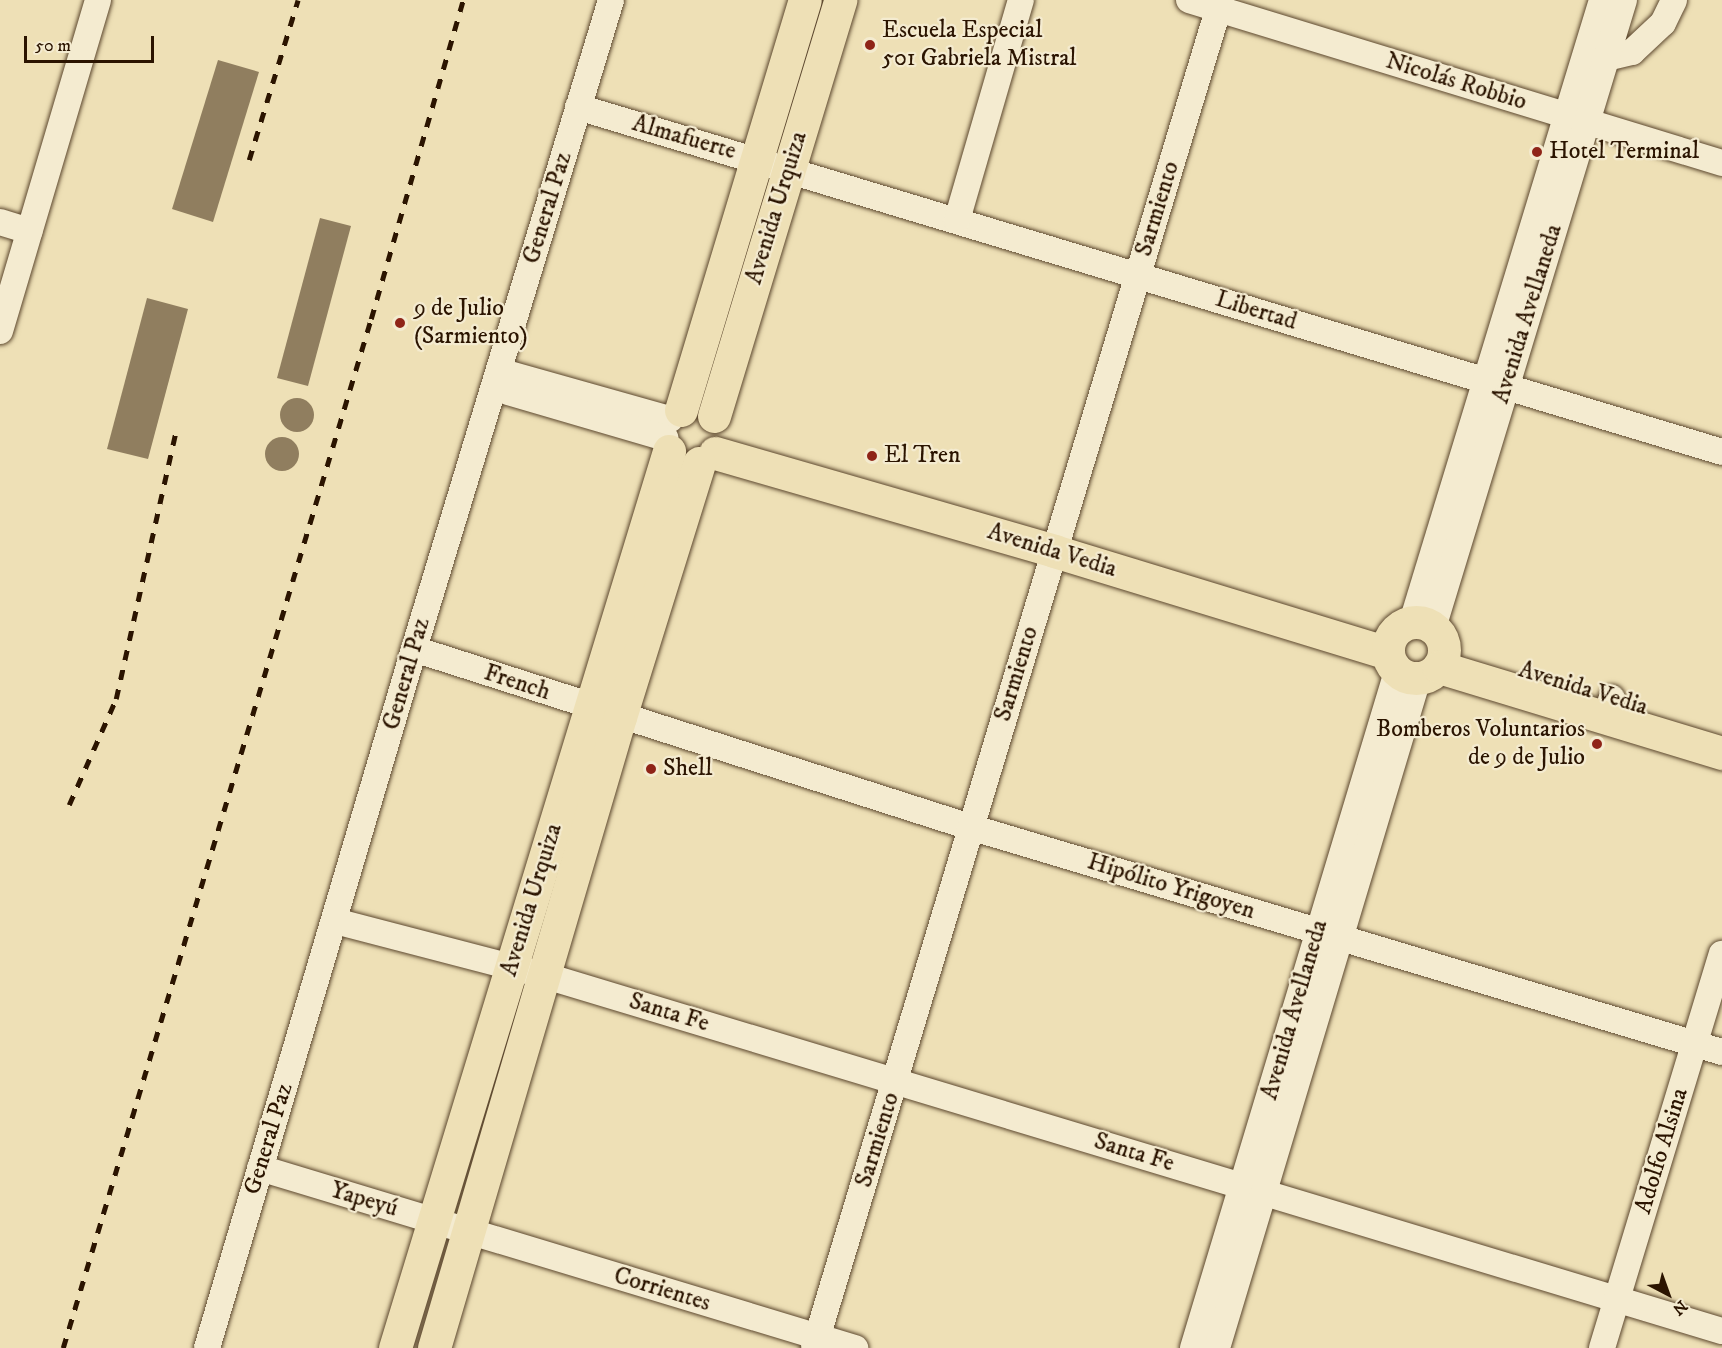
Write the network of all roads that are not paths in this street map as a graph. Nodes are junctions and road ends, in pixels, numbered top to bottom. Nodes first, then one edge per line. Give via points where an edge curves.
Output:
1 (98, 0) edge
2 (611, 0) edge
3 (805, 0) edge
4 (840, 0) edge
5 (1021, 0) edge
6 (1189, 0) edge
7 (1602, 0) edge
8 (1624, 0) edge
9 (1674, 0) edge
10 (1220, 4) edge
11 (1606, 58) junction
12 (578, 107) junction
13 (1576, 118) junction
14 (755, 159) junction
15 (1722, 164) edge
16 (789, 170) junction
17 (957, 220) junction
18 (0, 222) edge
19 (30, 231) junction
20 (1138, 275) junction
21 (0, 331) edge
22 (496, 379) junction
23 (1496, 384) junction
24 (671, 430) junction
25 (712, 442) junction
26 (1722, 452) edge
27 (1057, 541) junction
28 (414, 649) junction
29 (1416, 650) junction
30 (1609, 708) junction
31 (605, 712) junction
32 (1722, 731) edge
33 (1722, 753) edge
34 (970, 827) junction
35 (336, 921) junction
36 (1328, 934) junction
37 (1722, 954) edge
38 (511, 967) junction
39 (546, 976) junction
40 (1694, 1044) junction
41 (1722, 1052) edge
42 (896, 1082) junction
43 (260, 1168) junction
44 (1254, 1190) junction
45 (432, 1220) junction
46 (469, 1231) junction
47 (1618, 1299) junction
48 (1722, 1331) edge
49 (815, 1342) edge
50 (207, 1348) edge
51 (395, 1348) edge
52 (434, 1348) edge
53 (855, 1348) edge
54 (1193, 1348) edge
55 (1217, 1348) edge
56 (1602, 1348) edge

1 - 19 street
2 - 12 street, General Paz
3 - 14 main road, Avenida Urquiza
4 - 16 main road, Avenida Urquiza
5 - 17 street
6 - 10 street, Nicolás Robbio
7 - 13 street, Avenida Avellaneda
8 - 11 street, Avenida Avellaneda
9 - 11 street via 1664,23 1632,52
10 - 13 street, Nicolás Robbio
10 - 20 street, Sarmiento
11 - 13 street, Avenida Avellaneda
12 - 14 street, Almafuerte
12 - 22 street, General Paz
13 - 15 street, Nicolás Robbio
13 - 23 street, Avenida Avellaneda
14 - 16 street, Almafuerte
14 - 24 main road, Avenida Urquiza
16 - 17 street, Libertad
16 - 25 main road, Avenida Urquiza
17 - 20 street, Libertad
18 - 19 street
19 - 21 street
20 - 23 street, Libertad
20 - 27 street, Sarmiento
22 - 24 street
22 - 28 street, General Paz
23 - 26 street, Libertad
23 - 29 street, Avenida Avellaneda
24 - 25 main road via 695,408
24 - 25 main road via 683,463
24 - 31 main road, Avenida Urquiza
25 - 27 main road, Avenida Vedia
25 - 31 main road, Avenida Urquiza
27 - 29 main road, Avenida Vedia
27 - 34 street, Sarmiento
28 - 31 street, French
28 - 35 street, General Paz
29 - 30 main road, Avenida Vedia
29 - 36 street, Avenida Avellaneda
30 - 32 main road, Avenida Vedia
30 - 33 main road, Avenida Vedia
31 - 34 street, Hipólito Yrigoyen
31 - 38 main road, Avenida Urquiza
31 - 39 main road, Avenida Urquiza
34 - 36 street, Hipólito Yrigoyen
34 - 42 street, Sarmiento
35 - 38 street, Santa Fe
35 - 43 street, General Paz
36 - 40 street, Hipólito Yrigoyen
36 - 44 street, Avenida Avellaneda
37 - 40 street, Adolfo Alsina
38 - 39 street, Santa Fe
38 - 45 main road, Avenida Urquiza
39 - 42 street, Santa Fe
39 - 46 main road, Avenida Urquiza
40 - 41 street, Hipólito Yrigoyen
40 - 47 street, Adolfo Alsina
42 - 44 street, Santa Fe
42 - 49 street, Sarmiento
43 - 45 street, Yapeyú
43 - 50 street, General Paz
44 - 47 street, Santa Fe
44 - 54 street, Avenida Avellaneda
44 - 55 street, Avenida Avellaneda
45 - 46 street, Yapeyú
45 - 51 main road, Avenida Urquiza
46 - 49 street, Corrientes
46 - 52 main road, Avenida Urquiza
47 - 48 street, Santa Fe
47 - 56 street, Adolfo Alsina
49 - 53 street, Corrientes

